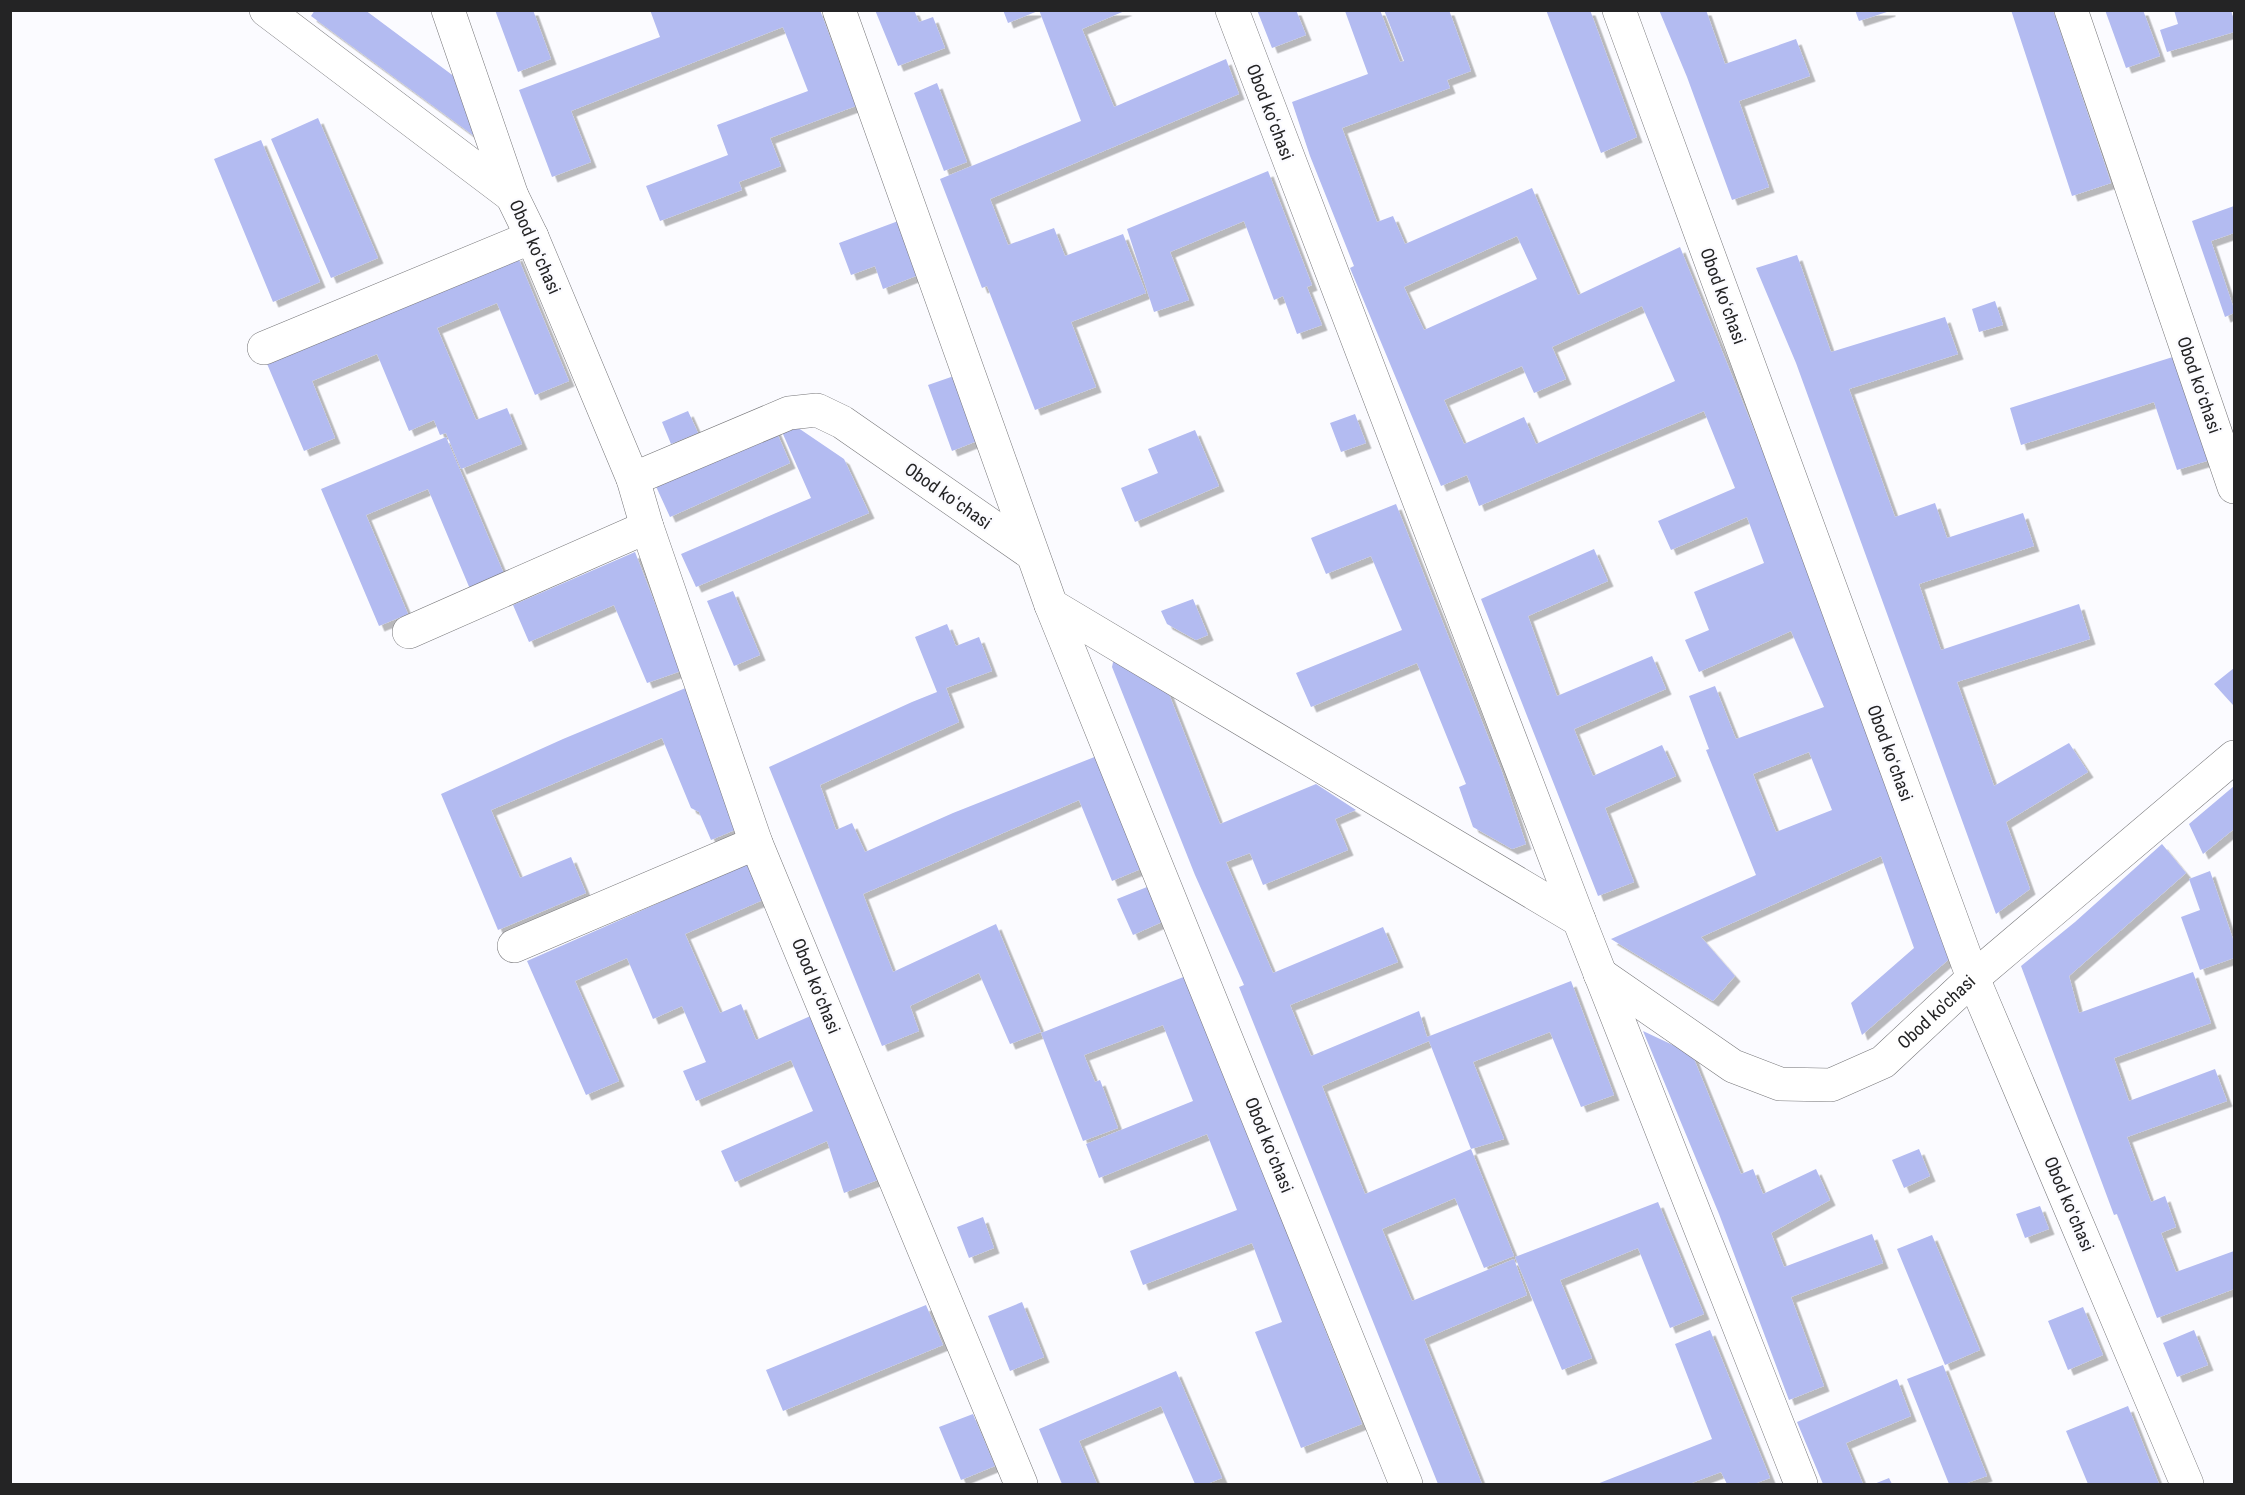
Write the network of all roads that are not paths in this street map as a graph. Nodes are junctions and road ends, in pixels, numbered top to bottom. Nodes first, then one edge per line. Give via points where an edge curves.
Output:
1 (266, 10) edge
2 (448, 10) edge
3 (839, 10) edge
4 (1232, 10) edge
5 (1619, 10) edge
6 (2070, 10) edge
7 (512, 196) junction
8 (532, 237) junction
9 (264, 348) dead end
10 (633, 479) junction
11 (2235, 487) edge
12 (647, 527) junction
13 (1032, 554) junction
14 (1051, 604) junction
15 (409, 632) dead end
16 (2235, 757) edge
17 (756, 843) junction
18 (1579, 920) junction
19 (514, 946) dead end
20 (1600, 974) junction
21 (1973, 978) junction
22 (1022, 1485) edge
23 (1406, 1485) edge
24 (1801, 1485) edge
25 (2187, 1485) edge

1 - 7 street
2 - 7 street, Obod koʻchasi
3 - 13 street, Obod koʻchasi
4 - 18 street, Obod koʻchasi
5 - 21 street, Obod koʻchasi
6 - 11 street, Obod koʻchasi
7 - 8 street, Obod koʻchasi
8 - 9 street
8 - 10 street, Obod koʻchasi
10 - 12 street, Obod koʻchasi
10 - 13 street, Obod koʻchasi via 789,413 817,410 842,422
12 - 15 street
12 - 17 street, Obod koʻchasi
13 - 14 street, Obod koʻchasi
14 - 18 street
14 - 23 street, Obod koʻchasi
16 - 21 street, Obod ko'chasi
17 - 19 street
17 - 22 street, Obod koʻchasi
18 - 20 street, Obod koʻchasi
20 - 21 street, Obod ko'chasi via 1732,1066 1780,1084 1831,1085 1883,1062
20 - 24 street, Obod koʻchasi
21 - 25 street, Obod koʻchasi

